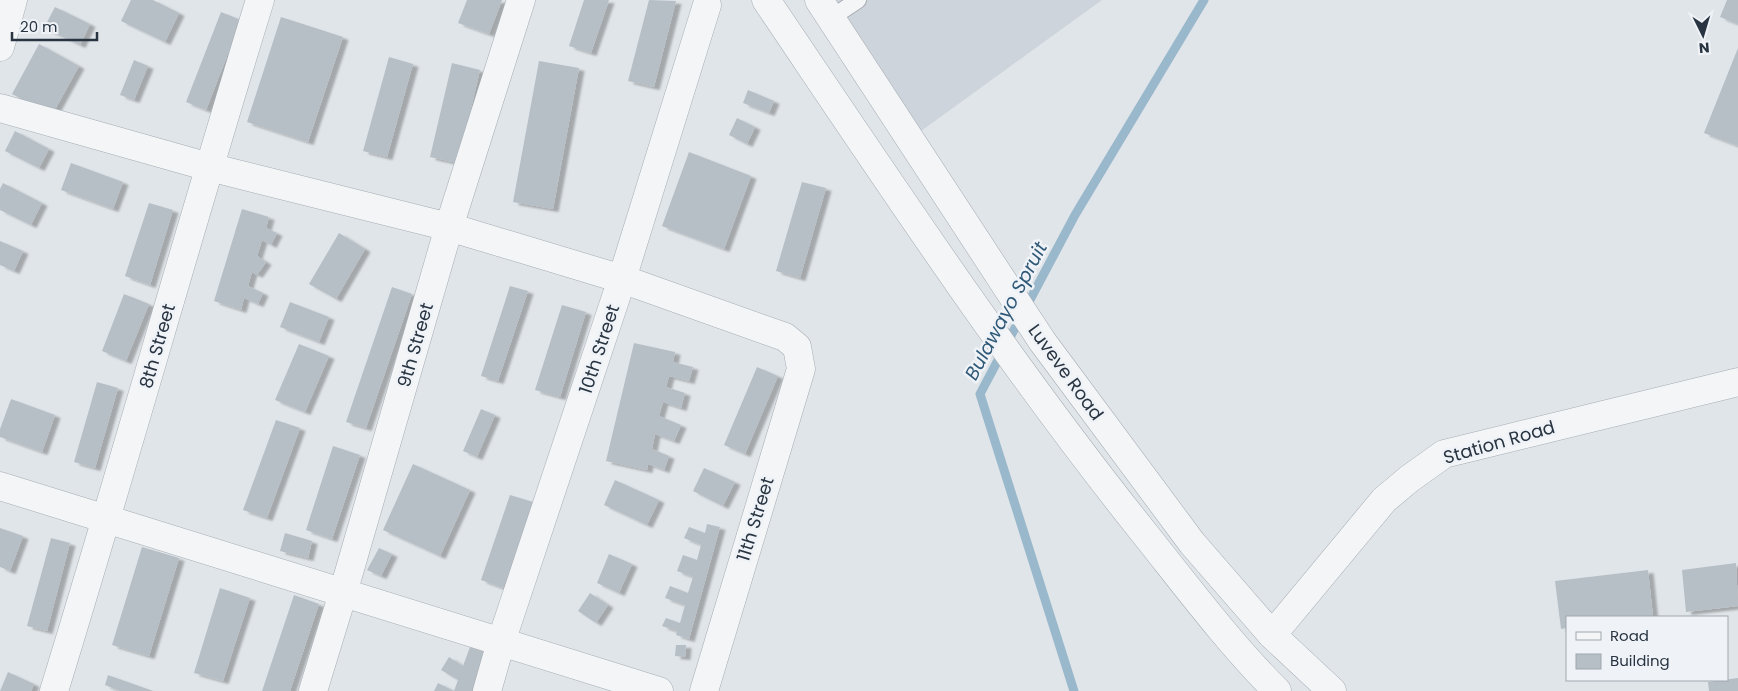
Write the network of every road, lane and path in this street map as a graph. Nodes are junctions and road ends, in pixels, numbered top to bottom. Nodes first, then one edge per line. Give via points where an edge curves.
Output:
1 (13, 0) edge
2 (260, 0) edge
3 (520, 0) edge
4 (766, 0) edge
5 (858, 0) edge
6 (707, 5) dead end
7 (825, 9) edge
8 (0, 46) edge
9 (0, 108) edge
10 (209, 167) junction
11 (449, 227) junction
12 (622, 278) junction
13 (1738, 382) edge
14 (0, 486) edge
15 (107, 520) junction
16 (343, 593) junction
17 (1272, 635) junction
18 (501, 642) junction
19 (54, 691) edge
20 (313, 691) edge
21 (486, 691) edge
22 (659, 691) edge
23 (704, 691) edge
24 (1277, 691) edge
25 (1332, 691) edge

1 - 8 street
2 - 10 street, 8th Street
3 - 11 street, 9th Street
4 - 24 street, Luveve Road via 1039,399 1211,617
5 - 7 lane
6 - 12 street, 10th Street
7 - 17 street, Luveve Road via 1042,341 1192,543
9 - 10 street
10 - 11 street
10 - 15 street, 8th Street
11 - 12 street
11 - 16 street, 9th Street
12 - 18 street, 10th Street
12 - 23 street, 11th Street via 785,337 796,348 801,369
13 - 17 street, Station Road via 1444,454 1384,500
14 - 15 street
15 - 16 street
15 - 19 street, 8th Street
16 - 18 street
16 - 20 street, 9th Street
17 - 25 street, Luveve Road
18 - 21 street, 10th Street
18 - 22 street

